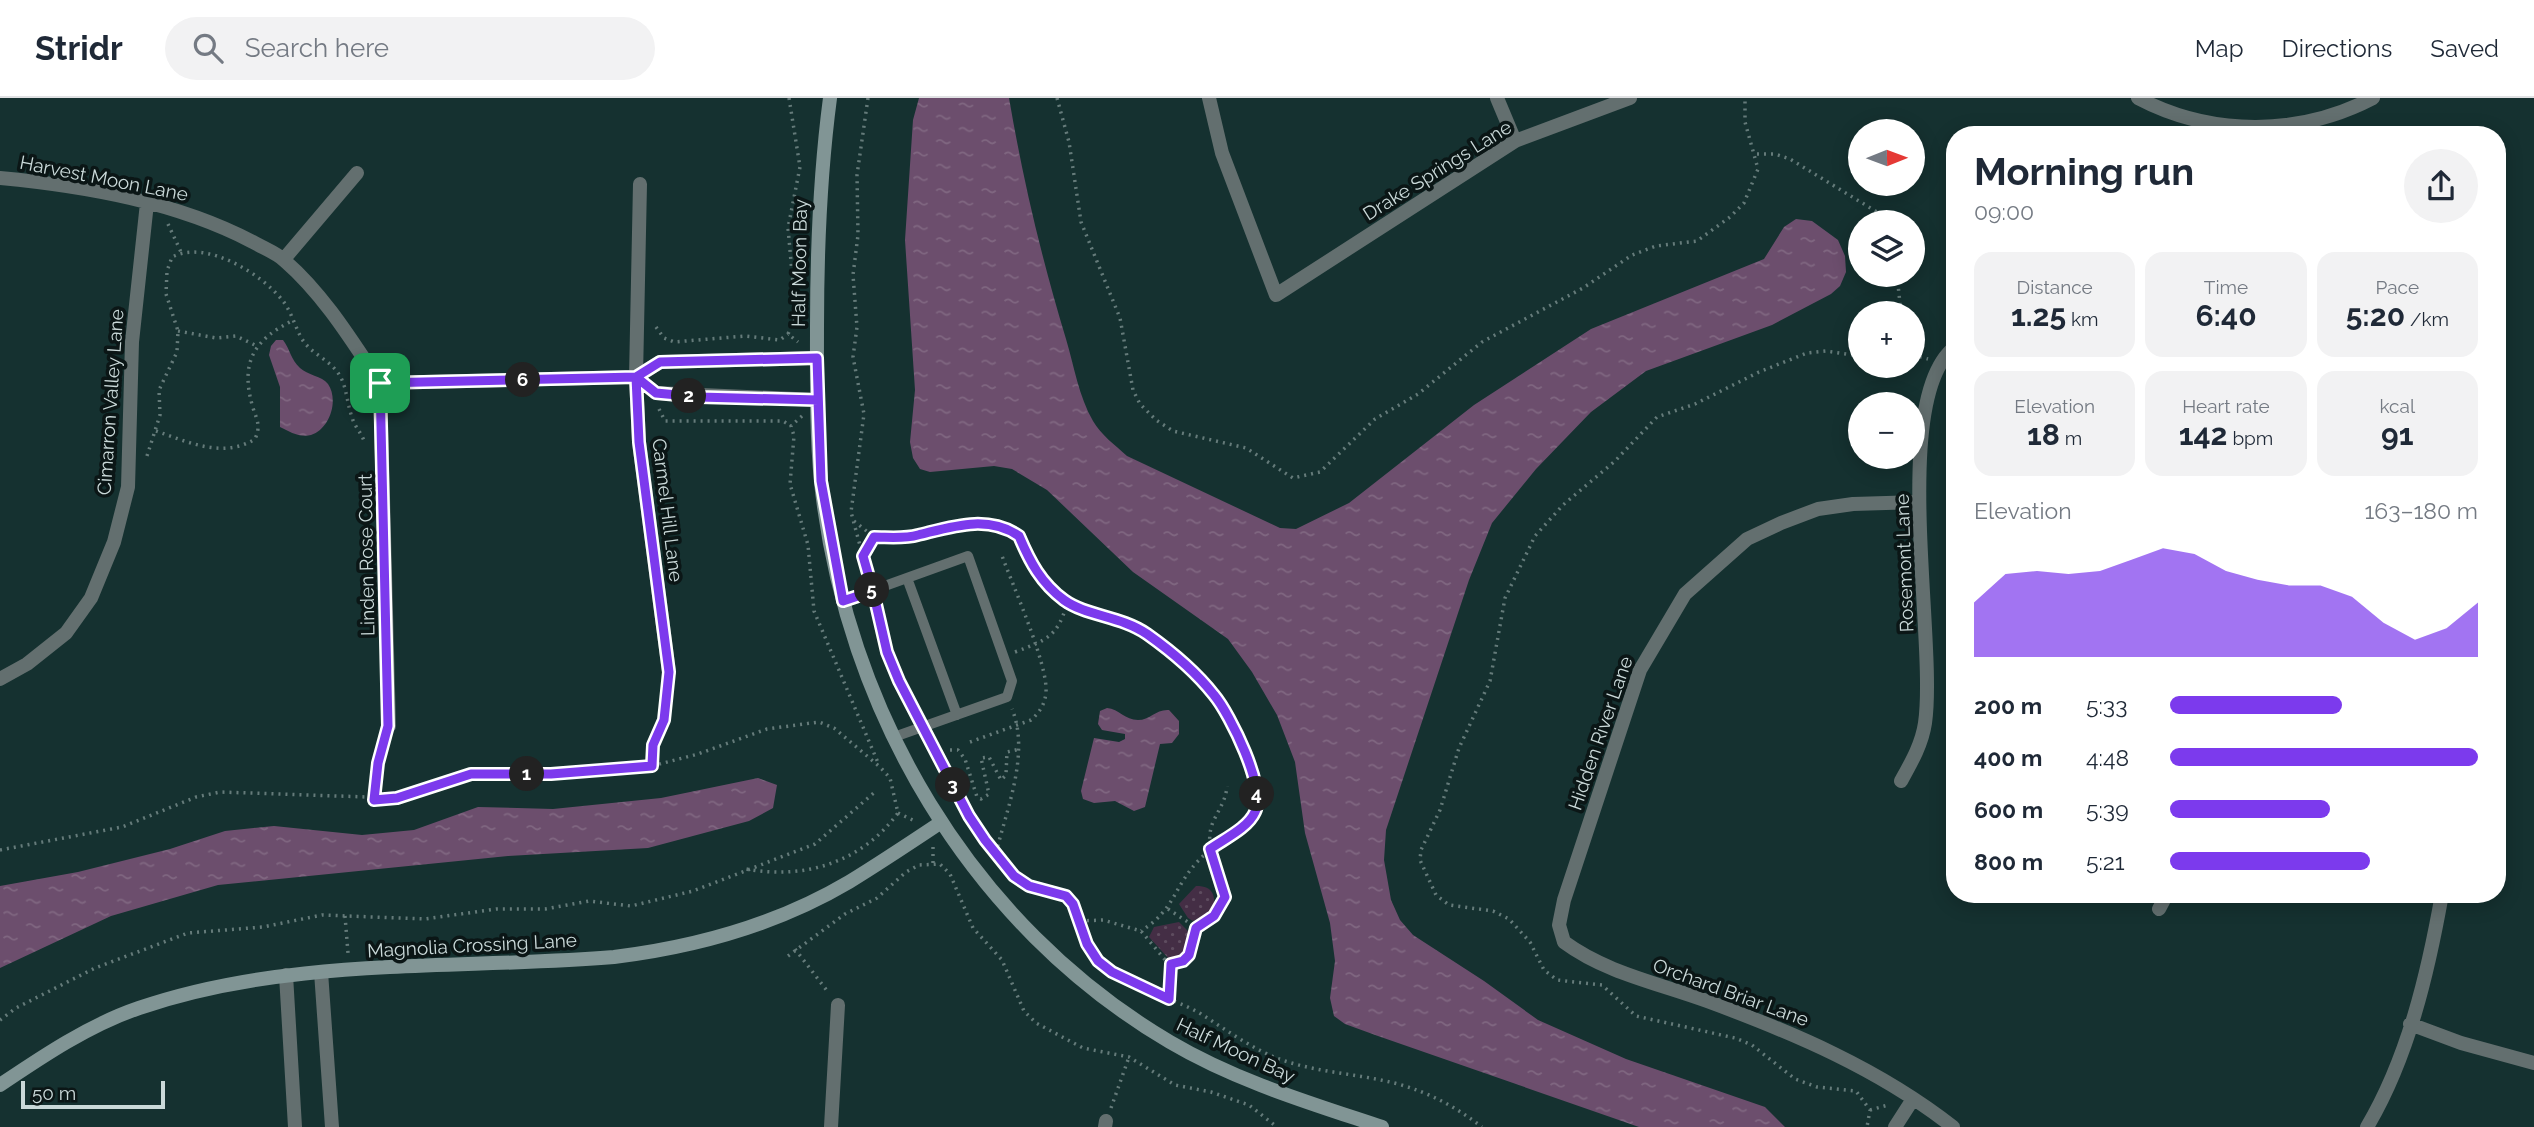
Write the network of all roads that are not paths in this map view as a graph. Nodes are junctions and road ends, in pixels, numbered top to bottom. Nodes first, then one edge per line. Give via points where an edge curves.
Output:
1 (830, 98) edge
2 (1209, 98) edge
3 (1497, 98) edge
4 (1630, 98) edge
5 (2138, 98) edge
6 (2373, 98) edge
7 (2259, 126) edge
8 (2296, 126) edge
9 (1515, 141) junction
10 (357, 173) dead end
11 (0, 178) edge
12 (640, 184) dead end
13 (153, 205) junction
14 (284, 259) junction
15 (1946, 357) edge
16 (817, 358) junction
17 (636, 377) junction
18 (380, 383) junction
19 (818, 400) junction
20 (1919, 502) junction
21 (907, 578) junction
22 (843, 601) junction
23 (669, 672) road end
24 (0, 679) edge
25 (957, 715) junction
26 (388, 726) road end
27 (894, 737) junction
28 (1901, 781) dead end
29 (940, 823) junction
30 (2162, 903) edge
31 (2440, 903) edge
32 (2159, 909) dead end
33 (1564, 942) joint
34 (321, 972) junction
35 (286, 975) junction
36 (838, 1005) road end
37 (2410, 1024) junction
38 (2534, 1063) edge
39 (0, 1086) edge
40 (1913, 1098) junction
41 (1946, 1125) edge
42 (295, 1127) edge
43 (332, 1127) edge
44 (831, 1127) edge
45 (1382, 1127) edge
46 (1895, 1127) edge
47 (2367, 1127) edge

1 - 16 street, Half Moon Bay via 819,197
2 - 9 street, Drake Springs Lane via 1222,153 1276,295
3 - 9 street
4 - 9 street, Drake Springs Lane
5 - 7 street via 2181,116
6 - 8 street
10 - 14 street
11 - 13 street, Harvest Moon Lane
12 - 17 street, Carmel Hill Lane
13 - 14 street, Harvest Moon Lane via 215,222
13 - 24 street, Cimarron Valley Lane via 132,342 128,487 114,542 91,598 66,633
14 - 18 street, Harvest Moon Lane via 336,318
15 - 20 street, Rosemont Lane via 1929,391
16 - 17 street via 660,362
16 - 19 street, Half Moon Bay
17 - 18 street
17 - 19 street via 656,393
17 - 23 street, Carmel Hill Lane via 639,442
18 - 26 street, Linden Rose Court
19 - 22 street, Half Moon Bay via 821,481
20 - 28 street, Rosemont Lane via 1929,692 1919,744
20 - 33 street, Hidden River Lane via 1818,509 1781,523 1747,539 1685,594 1640,670 1564,900 1559,925
21 - 22 lane
21 - 25 lane
21 - 25 lane via 968,556 1012,681 1007,697
22 - 27 street, Half Moon Bay via 874,695
25 - 27 lane
27 - 29 street, Half Moon Bay
29 - 34 street, Magnolia Crossing Lane via 816,899 706,940 614,957
29 - 45 street, Half Moon Bay via 1034,939 1131,1017 1217,1066
30 - 32 street
31 - 37 street
33 - 40 street, Orchard Briar Lane via 1599,965 1785,1029 1876,1074
34 - 35 street, Magnolia Crossing Lane
34 - 43 street
35 - 39 street, Magnolia Crossing Lane via 237,981 137,1009 67,1043
35 - 42 street
36 - 44 street
37 - 38 street
37 - 47 street
40 - 41 street, Orchard Briar Lane
40 - 46 street

